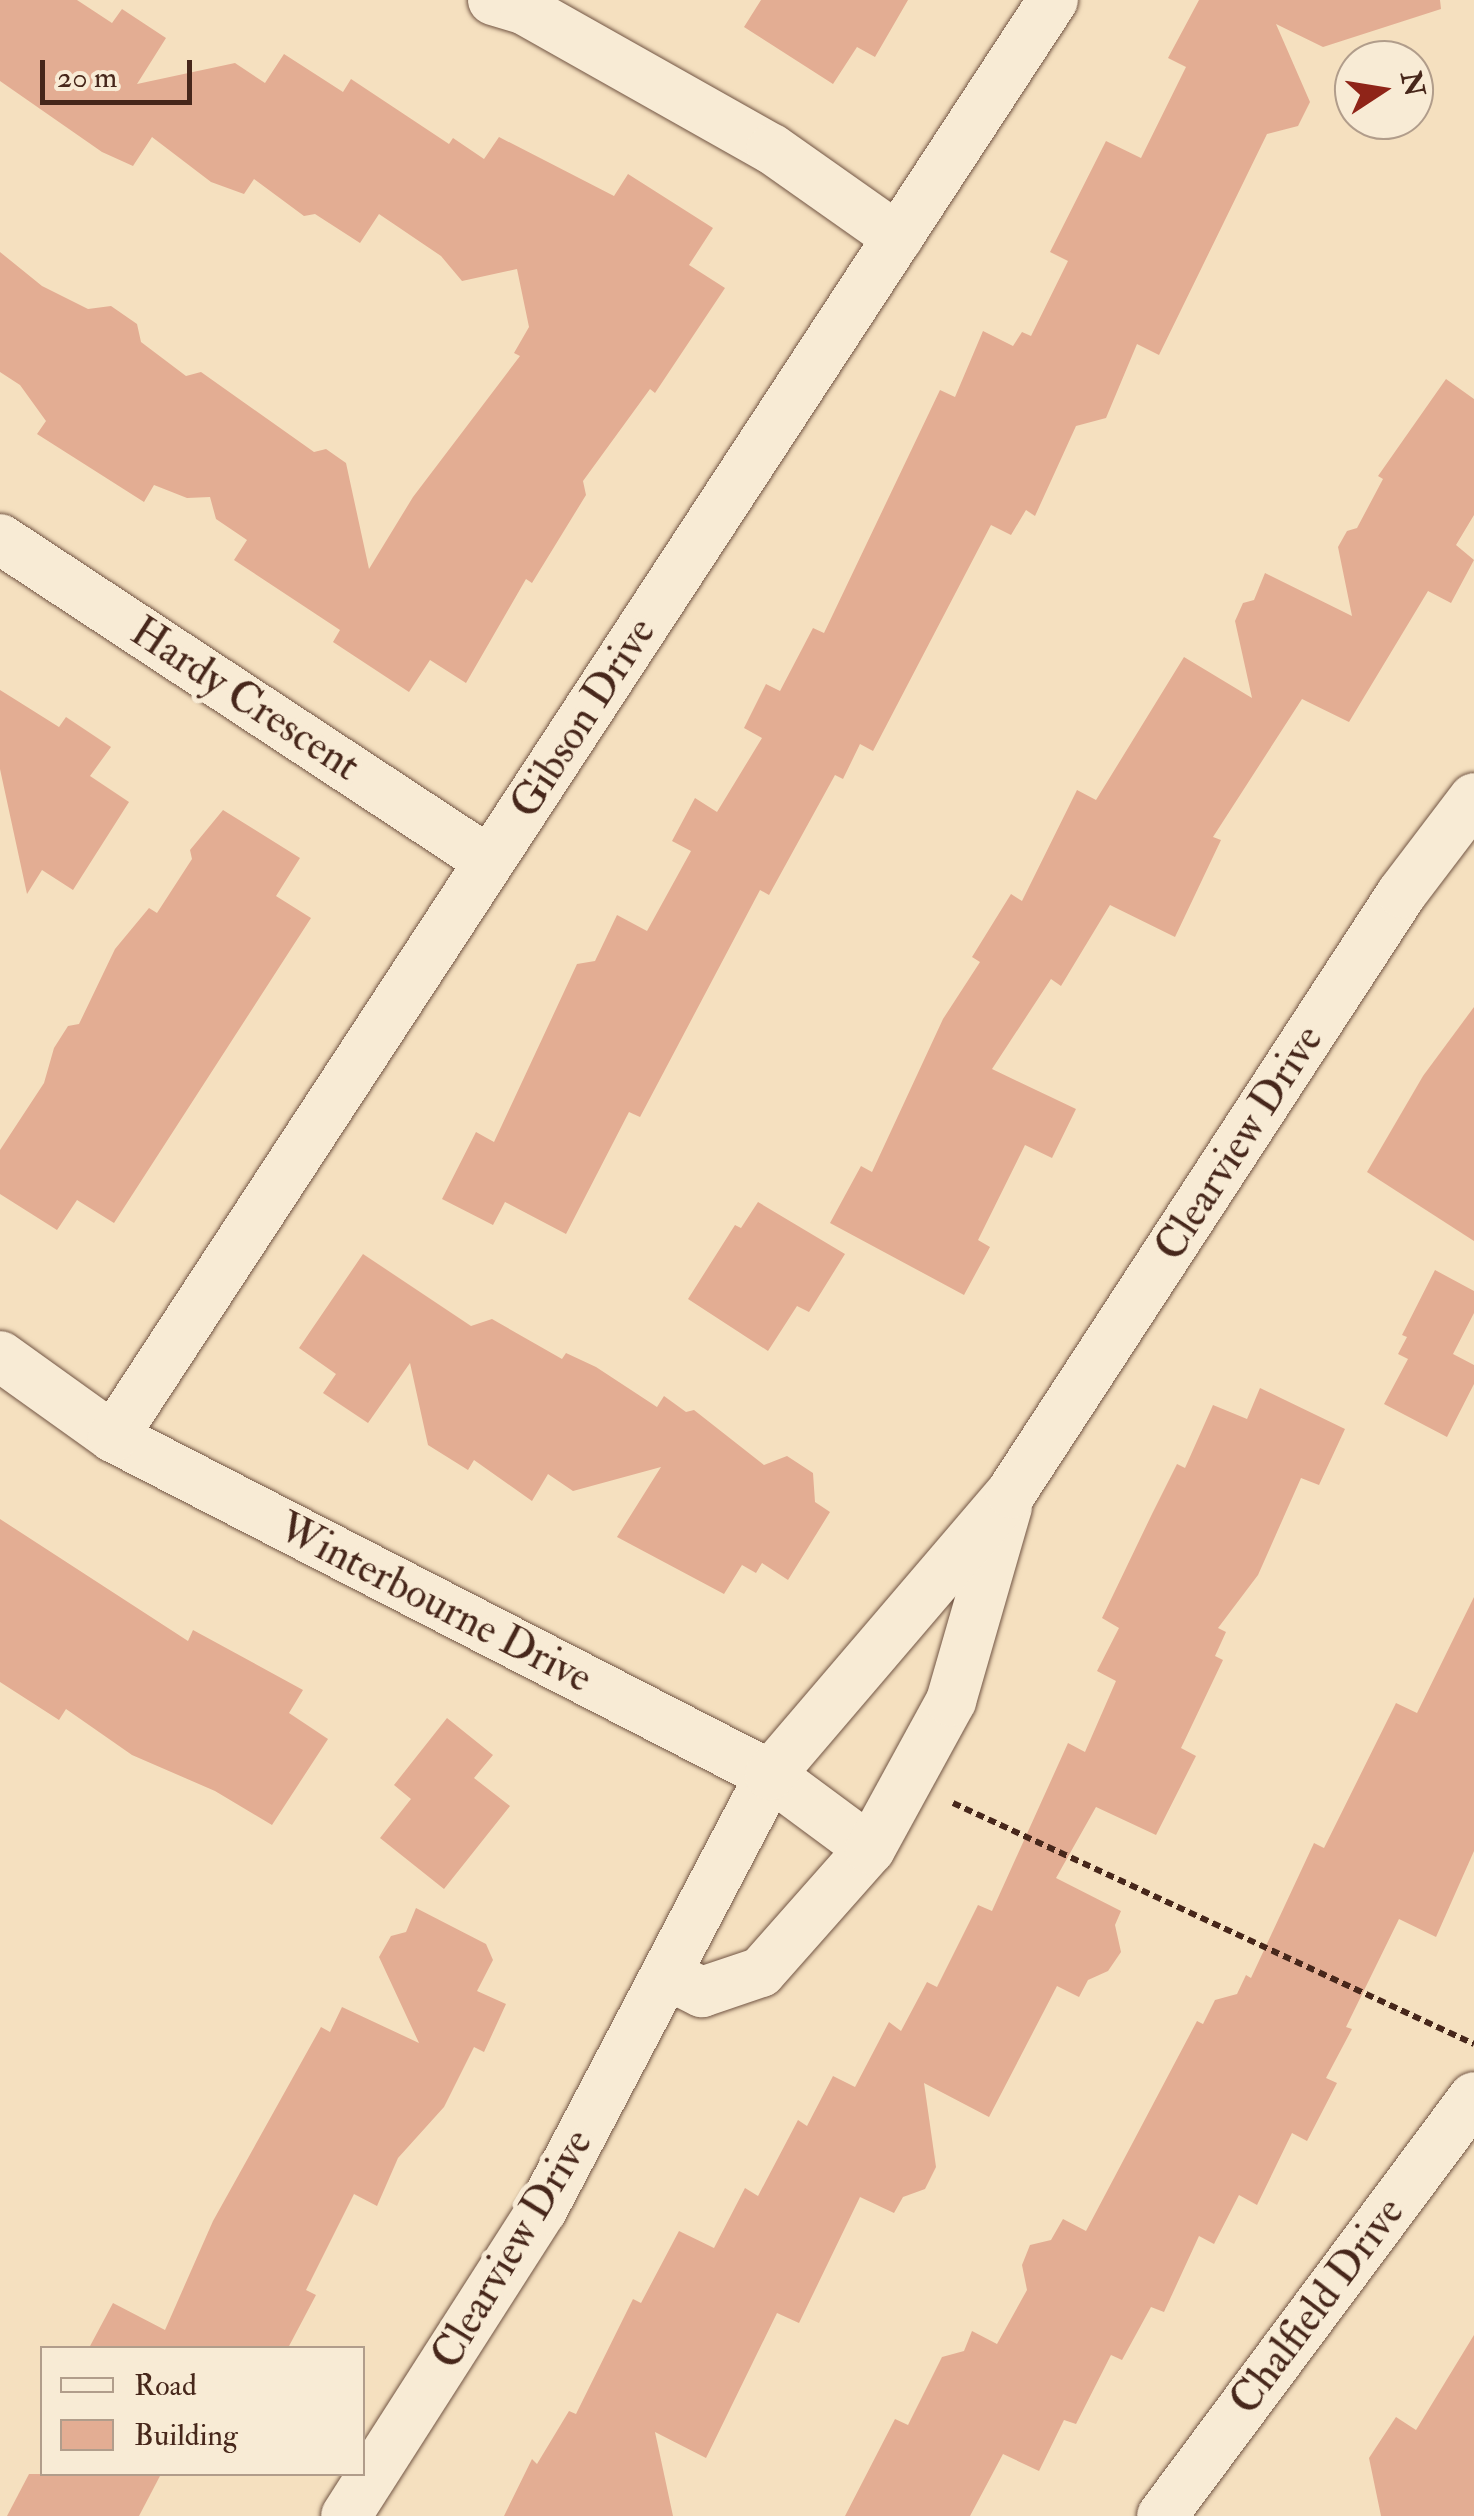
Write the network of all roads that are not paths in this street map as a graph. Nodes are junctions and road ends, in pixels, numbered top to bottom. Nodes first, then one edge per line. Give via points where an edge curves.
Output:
1 (492, 0) edge
2 (1053, 0) edge
3 (898, 238) junction
4 (0, 539) edge
5 (1474, 798) edge
6 (489, 861) junction
7 (0, 1356) edge
8 (113, 1436) junction
9 (1011, 1493) junction
10 (770, 1775) junction
11 (870, 1849) junction
12 (668, 1975) junction
13 (1474, 2097) edge
14 (346, 2516) edge
15 (1162, 2516) edge

1 - 3 street via 525,10 772,149
2 - 3 street, Gibson Drive
3 - 6 street, Gibson Drive
4 - 6 street, Hardy Crescent
5 - 9 street, Clearview Drive via 1402,893
6 - 8 street, Gibson Drive
7 - 8 street, Winterbourne Drive
8 - 10 street, Winterbourne Drive
9 - 10 street, Clearview Drive
9 - 11 street, Clearview Drive via 951,1700
10 - 11 street, Winterbourne Drive
10 - 12 street, Clearview Drive
11 - 12 street, Clearview Drive via 761,1972 702,1992
12 - 14 street, Clearview Drive via 542,2210
13 - 15 street, Chalfield Drive

